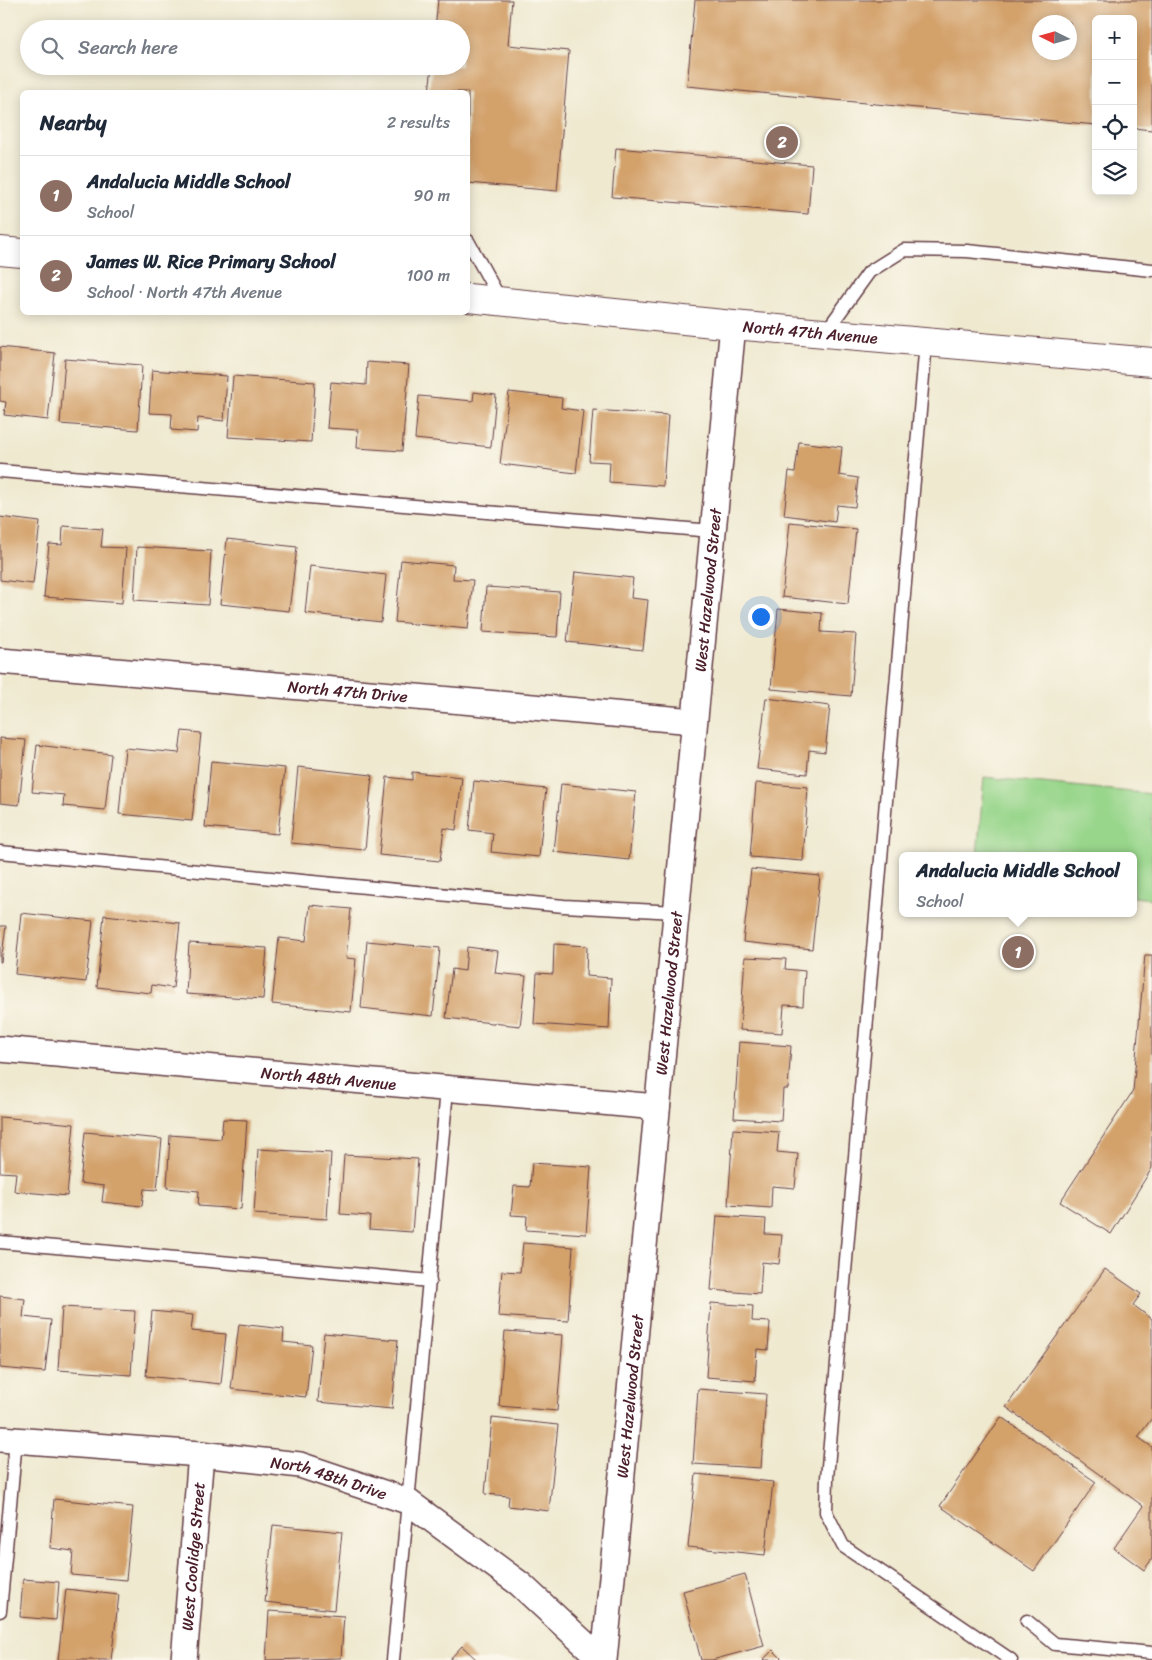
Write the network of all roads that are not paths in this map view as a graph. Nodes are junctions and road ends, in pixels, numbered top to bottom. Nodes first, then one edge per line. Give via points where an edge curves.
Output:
1 (470, 245) edge
2 (0, 251) edge
3 (20, 253) edge
4 (1152, 270) edge
5 (470, 298) edge
6 (501, 301) junction
7 (733, 325) junction
8 (825, 333) junction
9 (926, 342) junction
10 (1152, 362) edge
11 (0, 471) edge
12 (712, 531) junction
13 (0, 660) edge
14 (694, 721) junction
15 (0, 852) edge
16 (676, 912) junction
17 (0, 1050) edge
18 (447, 1090) junction
19 (657, 1107) junction
20 (0, 1242) edge
21 (430, 1281) junction
22 (8, 1439) edge
23 (201, 1454) junction
24 (407, 1501) junction
25 (0, 1611) edge
26 (1027, 1621) dead end
27 (1152, 1653) edge
28 (184, 1660) edge
29 (393, 1660) edge
30 (603, 1660) edge
31 (1011, 1660) edge

1 - 6 lane
2 - 3 street
4 - 8 lane via 967,252 904,250 869,272
5 - 6 street, North 47th Avenue
6 - 7 street, North 47th Avenue
7 - 8 street, North 47th Avenue
7 - 12 street, West Hazelwood Street
8 - 9 street, North 47th Avenue
9 - 10 street, North 47th Avenue
9 - 31 lane via 826,1512 843,1546
11 - 12 lane
12 - 14 street, West Hazelwood Street
13 - 14 street, North 47th Drive
14 - 16 street, West Hazelwood Street
15 - 16 lane via 564,906
16 - 19 street, West Hazelwood Street
17 - 18 street, North 48th Avenue
18 - 19 street, North 48th Avenue
18 - 21 lane
19 - 30 street, West Hazelwood Street
20 - 21 lane
21 - 24 lane
22 - 23 street, North 48th Drive
22 - 25 lane
23 - 24 street, North 48th Drive via 300,1465
23 - 28 street, West Coolidge Street
24 - 29 lane
24 - 30 street, North 48th Drive via 520,1584
26 - 27 lane via 1055,1644

